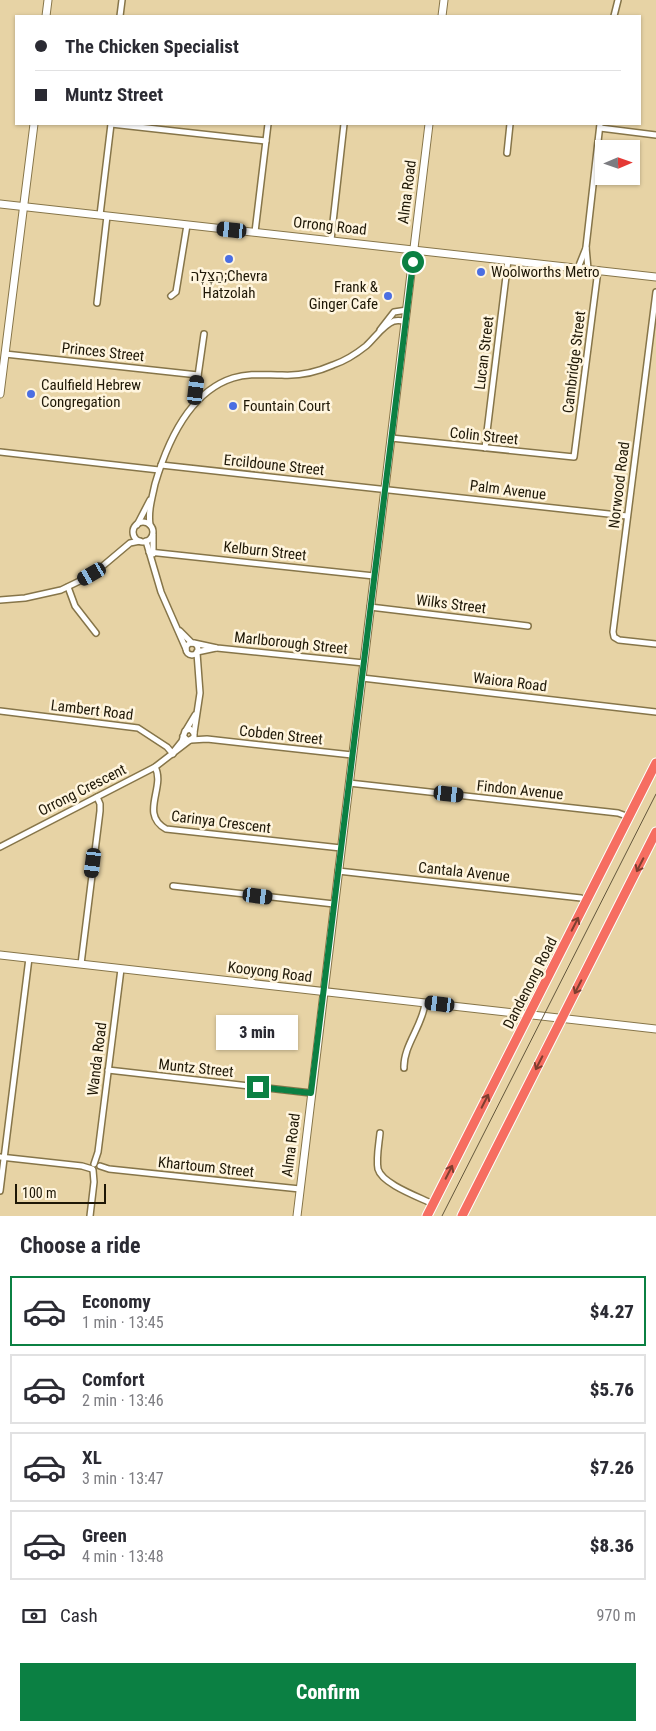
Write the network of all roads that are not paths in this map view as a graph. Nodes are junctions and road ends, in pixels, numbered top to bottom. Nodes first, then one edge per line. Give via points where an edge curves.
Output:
1 (48, 0) edge
2 (122, 0) edge
3 (444, 0) edge
4 (614, 0) edge
5 (618, 0) edge
6 (46, 15) edge
7 (120, 15) edge
8 (442, 15) edge
9 (614, 15) edge
10 (34, 125) edge
11 (111, 125) edge
12 (128, 125) edge
13 (268, 125) edge
14 (344, 125) edge
15 (429, 125) edge
16 (510, 125) edge
17 (600, 126) edge
18 (656, 135) edge
19 (266, 141) junction
20 (507, 153) dead end
21 (0, 204) edge
22 (23, 206) junction
23 (104, 215) junction
24 (187, 225) junction
25 (255, 232) junction
26 (331, 240) junction
27 (586, 247) junction
28 (414, 250) junction
29 (508, 260) junction
30 (578, 268) junction
31 (588, 269) junction
32 (598, 270) junction
33 (656, 277) edge
34 (656, 292) edge
35 (171, 296) dead end
36 (97, 303) dead end
37 (407, 310) junction
38 (405, 321) junction
39 (204, 334) dead end
40 (378, 335) junction
41 (5, 354) junction
42 (198, 375) junction
43 (0, 394) edge
44 (200, 398) junction
45 (391, 438) junction
46 (485, 448) junction
47 (0, 452) edge
48 (574, 457) joint
49 (160, 467) junction
50 (385, 489) junction
51 (152, 497) junction
52 (628, 516) junction
53 (136, 525) junction
54 (150, 525) junction
55 (134, 531) junction
56 (152, 535) junction
57 (143, 541) junction
58 (124, 548) junction
59 (151, 552) junction
60 (374, 576) junction
61 (68, 587) junction
62 (0, 598) edge
63 (370, 607) junction
64 (528, 626) dead end
65 (177, 627) junction
66 (96, 633) dead end
67 (193, 643) junction
68 (656, 644) edge
69 (217, 648) junction
70 (188, 651) junction
71 (197, 652) junction
72 (364, 663) junction
73 (198, 670) junction
74 (362, 678) junction
75 (0, 711) edge
76 (198, 711) junction
77 (656, 712) edge
78 (186, 730) junction
79 (194, 733) junction
80 (183, 736) junction
81 (207, 739) junction
82 (190, 740) junction
83 (173, 754) junction
84 (352, 755) junction
85 (656, 763) edge
86 (155, 766) junction
87 (349, 783) junction
88 (98, 796) junction
89 (629, 817) junction
90 (656, 832) edge
91 (0, 846) edge
92 (341, 848) junction
93 (338, 871) junction
94 (173, 886) dead end
95 (587, 900) junction
96 (334, 904) junction
97 (0, 955) edge
98 (29, 958) junction
99 (81, 964) junction
100 (120, 969) junction
101 (324, 992) junction
102 (425, 1003) junction
103 (529, 1015) junction
104 (562, 1019) junction
105 (656, 1029) edge
106 (404, 1068) dead end
107 (108, 1070) junction
108 (311, 1093) junction
109 (380, 1133) dead end
110 (2, 1157) edge
111 (96, 1167) junction
112 (300, 1189) junction
113 (0, 1191) edge
114 (433, 1204) junction
115 (90, 1216) edge
116 (297, 1216) edge
117 (427, 1216) edge
118 (462, 1216) edge

1 - 6 street
2 - 7 street
3 - 8 street
4 - 9 street
5 - 9 street
10 - 22 street
11 - 23 street
12 - 19 street via 181,128
13 - 19 street
14 - 26 street
15 - 28 street, Alma Road
16 - 20 street
17 - 18 street
17 - 27 street
19 - 25 street
21 - 22 street, Orrong Road
22 - 23 street, Orrong Road
22 - 41 street
23 - 24 street, Orrong Road
23 - 36 street
24 - 25 street, Orrong Road
24 - 35 street via 176,292
25 - 26 street, Orrong Road
26 - 28 street, Orrong Road
27 - 30 street
27 - 31 street
28 - 29 street, Orrong Road
28 - 37 street, Alma Road
29 - 30 street, Orrong Road
29 - 46 street, Lucan Street
30 - 31 street, Orrong Road
31 - 32 street, Orrong Road
32 - 33 street, Orrong Road
32 - 48 street, Cambridge Street
34 - 52 street, Norwood Road
37 - 38 street, Alma Road
37 - 40 street via 394,312
38 - 40 street via 394,321
38 - 45 street, Alma Road
39 - 42 street
40 - 44 street via 350,358 324,369 293,375 241,376 217,386
41 - 42 street, Princes Street
41 - 43 street
42 - 44 street via 196,392
44 - 49 street via 180,426
45 - 46 street, Colin Street
45 - 50 street, Alma Road
46 - 48 street, Colin Street
47 - 49 street, Ercildoune Street
49 - 50 street, Ercildoune Street
49 - 51 street
50 - 52 street, Palm Avenue
50 - 60 street, Alma Road
51 - 53 street
51 - 54 street
52 - 68 street, Norwood Road via 613,635 619,640
53 - 54 street via 142,522
53 - 55 street
54 - 56 street
55 - 57 street via 135,537
55 - 58 street
56 - 57 street
56 - 59 street
57 - 58 street via 134,541
57 - 59 street
58 - 61 street via 92,574
59 - 60 street, Kelburn Street
59 - 65 street via 161,592
60 - 63 street, Alma Road
61 - 62 street via 37,596
61 - 66 street via 75,606
63 - 64 street, Wilks Street
63 - 72 street, Alma Road
65 - 67 street
65 - 70 street
67 - 69 street, Marlborough Street
67 - 70 street via 188,645
67 - 71 street via 198,646
69 - 71 street, Marlborough Street
69 - 72 street, Marlborough Street
70 - 71 street via 194,655
70 - 73 street
71 - 73 street
72 - 74 street, Alma Road
73 - 76 street
74 - 77 street, Waiora Road
74 - 84 street, Alma Road
75 - 83 street, Lambert Road via 136,727
76 - 78 street
76 - 79 street
78 - 79 street
78 - 80 street
79 - 81 street, Cobden Street
79 - 82 street
80 - 82 street
80 - 83 street, Orrong Crescent
81 - 82 street, Cobden Street
81 - 84 street, Cobden Street
82 - 83 street, Orrong Crescent
83 - 86 street, Orrong Crescent
84 - 87 street, Alma Road
85 - 89 highway, Dandenong Road
86 - 88 street, Orrong Crescent
86 - 92 street, Carinya Crescent via 158,775 154,815 166,829
87 - 89 street, Findon Avenue via 618,813
87 - 92 street, Alma Road
88 - 91 street, Orrong Crescent
88 - 99 street via 100,811
89 - 95 highway, Dandenong Road
90 -> 104 highway
92 - 93 street, Alma Road
93 - 95 street, Cantala Avenue
93 - 96 street, Alma Road
94 - 96 street
103 -> 95 highway, Dandenong Road
96 - 101 street, Alma Road
97 - 98 street, Kooyong Road
98 - 99 street, Kooyong Road
98 - 110 street
99 - 100 street, Kooyong Road
100 - 101 street, Kooyong Road
100 - 107 street, Wanda Road
101 - 102 street, Kooyong Road
101 - 108 street, Alma Road
102 - 103 street, Kooyong Road
102 - 106 street
103 - 104 street, Kooyong Road
114 -> 103 highway, Dandenong Road
104 - 105 street, Kooyong Road
104 -> 118 highway
107 - 108 street, Muntz Street
107 - 111 street, Wanda Road
108 - 112 street, Alma Road
109 - 114 street via 377,1162 382,1176
110 - 111 street, Khartoum Street
110 - 113 street
111 - 112 street, Khartoum Street
111 - 115 street, Wanda Road
112 - 116 street, Alma Road
114 - 117 highway, Dandenong Road

